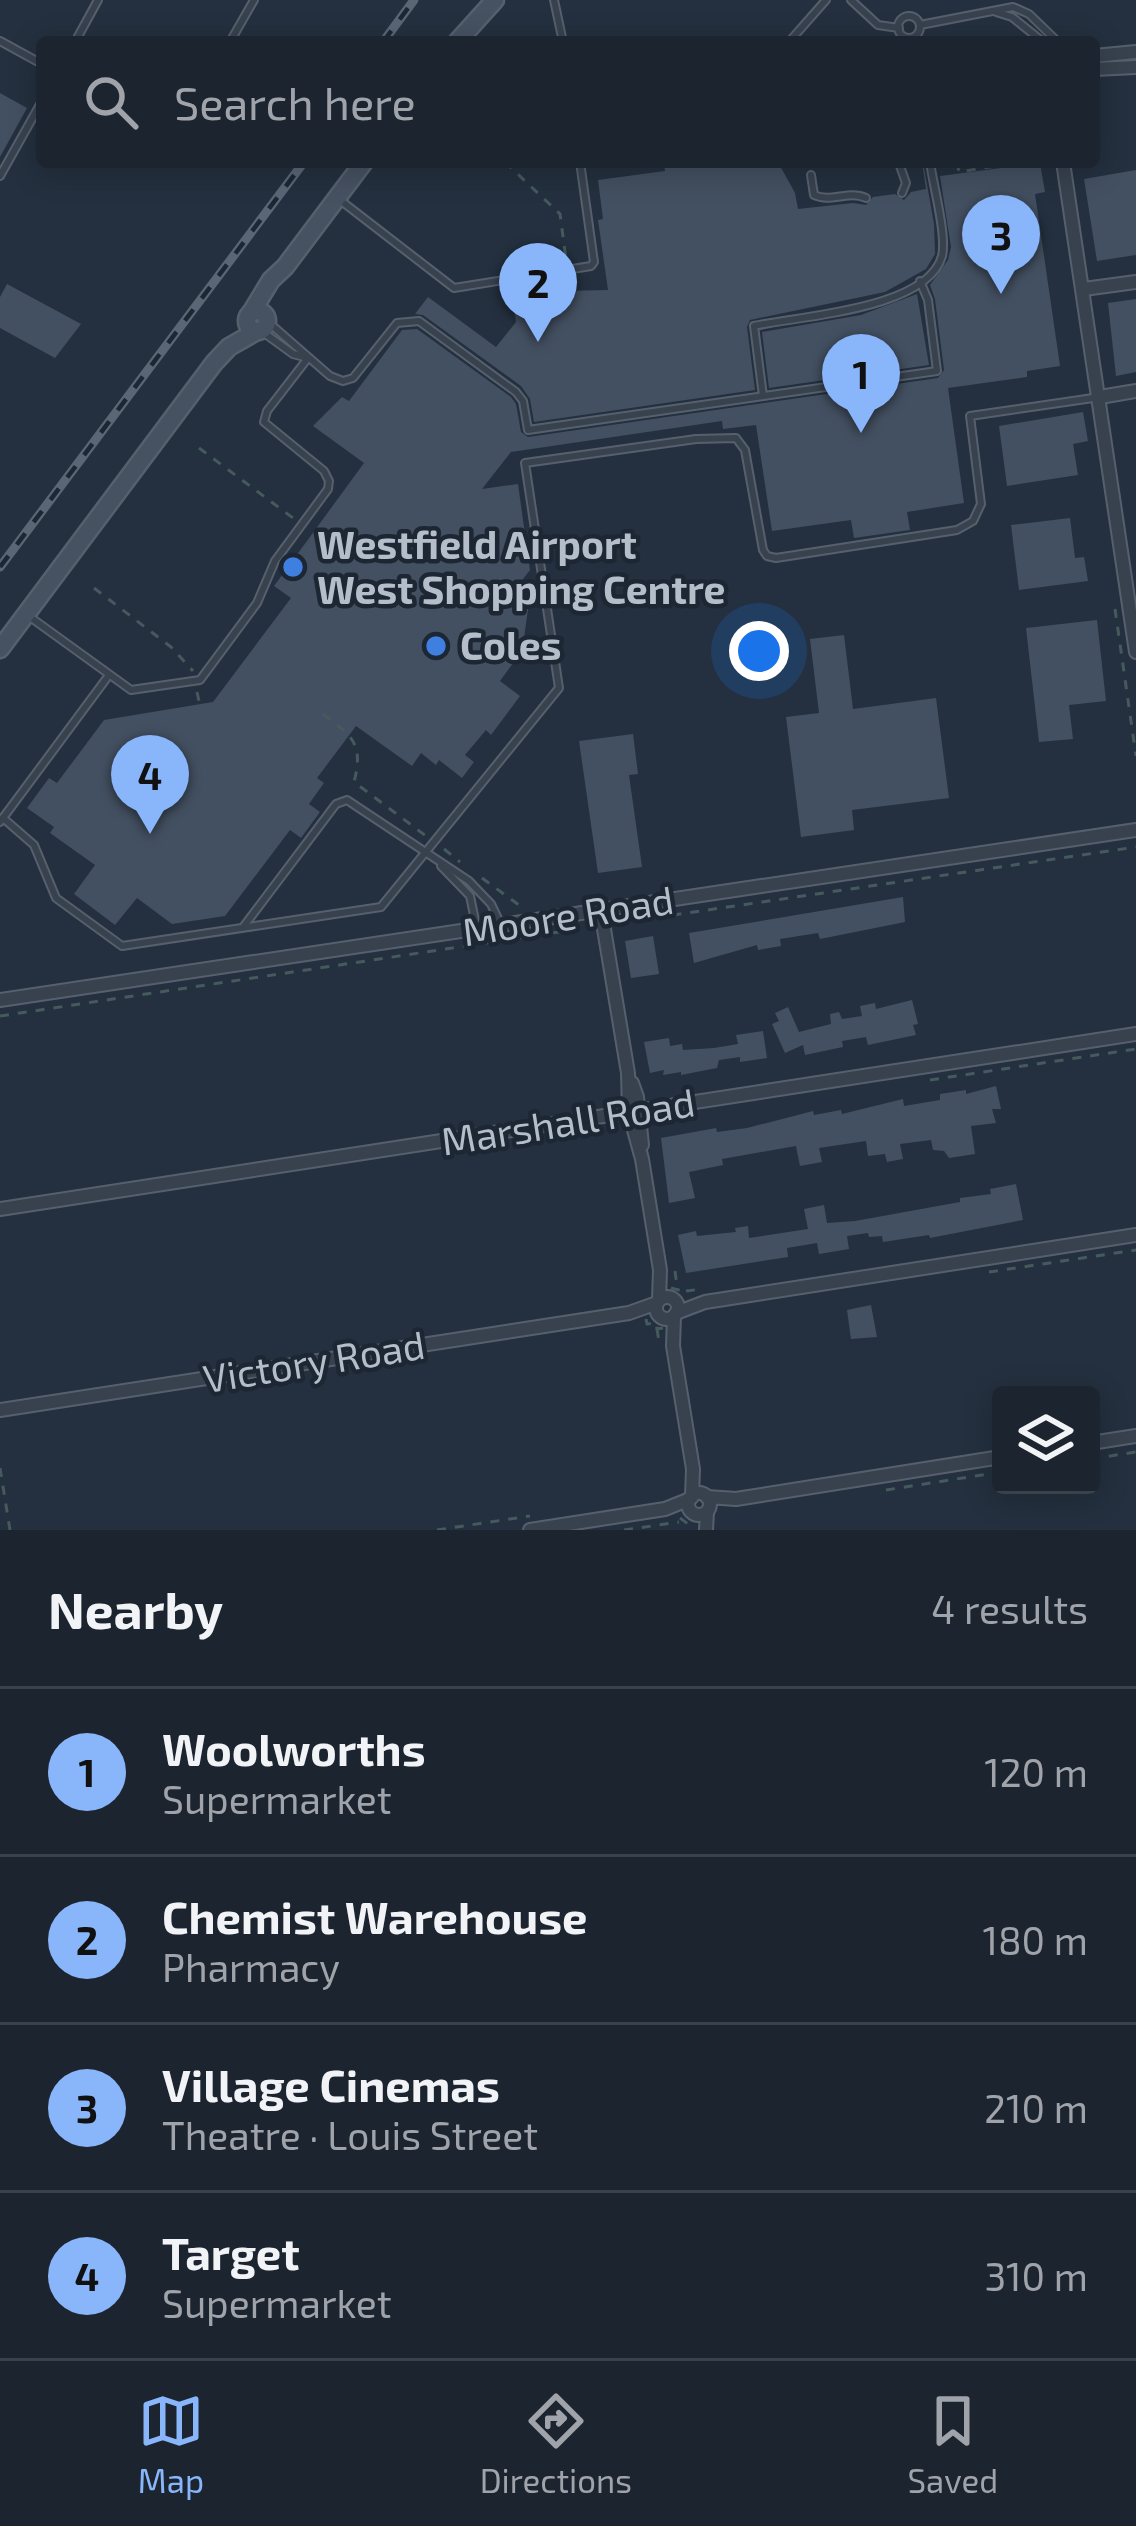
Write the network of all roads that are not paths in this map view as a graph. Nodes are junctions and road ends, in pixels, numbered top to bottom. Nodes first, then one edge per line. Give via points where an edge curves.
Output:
1 (98, 0) edge
2 (254, 0) edge
3 (495, 0) edge
4 (554, 0) edge
5 (826, 0) edge
6 (850, 0) edge
7 (996, 12) junction
8 (920, 25) junction
9 (899, 28) junction
10 (78, 36) edge
11 (233, 36) edge
12 (462, 36) edge
13 (562, 36) edge
14 (794, 36) edge
15 (905, 36) edge
16 (916, 36) edge
17 (1035, 36) edge
18 (1051, 36) edge
19 (0, 41) edge
20 (1136, 52) edge
21 (1100, 55) edge
22 (36, 61) edge
23 (1136, 67) edge
24 (1100, 69) edge
25 (36, 112) edge
26 (360, 168) edge
27 (581, 168) edge
28 (901, 168) edge
29 (931, 168) edge
30 (1064, 168) edge
31 (811, 175) dead end
32 (0, 176) edge
33 (902, 193) dead end
34 (337, 198) junction
35 (866, 198) dead end
36 (920, 281) junction
37 (1136, 282) edge
38 (1084, 289) junction
39 (258, 323) junction
40 (308, 358) junction
41 (1136, 391) edge
42 (763, 396) junction
43 (1100, 397) junction
44 (26, 614) junction
45 (1135, 635) edge
46 (0, 649) edge
47 (1136, 652) edge
48 (109, 675) junction
49 (1, 820) edge
50 (1136, 830) edge
51 (426, 854) junction
52 (440, 863) junction
53 (602, 918) junction
54 (502, 926) junction
55 (242, 928) junction
56 (477, 929) junction
57 (0, 1000) edge
58 (1136, 1034) edge
59 (634, 1111) junction
60 (0, 1209) edge
61 (1136, 1235) edge
62 (667, 1308) junction
63 (0, 1410) edge
64 (1136, 1436) edge
65 (1100, 1442) edge
66 (992, 1458) edge
67 (697, 1513) edge
68 (530, 1530) edge

1 - 10 lane
2 - 11 lane
3 - 12 main road
4 - 13 lane
5 - 14 lane
6 - 9 lane via 878,25
7 - 8 lane
7 - 17 lane
7 - 18 lane via 1019,8
8 - 9 lane via 906,17
8 - 16 lane
9 - 15 lane
19 - 22 lane
20 - 21 street
23 - 24 street
25 - 32 lane
26 - 34 main road
27 - 34 lane via 589,267 454,288
28 - 33 lane
29 - 36 lane via 943,248
30 - 38 street
31 - 35 lane via 819,198
34 - 39 main road via 258,298
36 - 42 lane via 861,309 754,326
36 - 42 lane via 937,371
37 - 38 street
38 - 43 street
39 - 40 lane
39 - 44 main road via 227,339
40 - 42 lane via 336,380 349,380 400,321 413,319 516,392 527,430
40 - 48 lane via 264,419 324,471 324,496 196,682 131,690
41 - 43 street
43 - 45 street
43 - 51 lane via 970,416 981,504 957,530 776,558 763,550 745,450 736,439 525,463 559,688
44 - 46 main road
44 - 48 lane
45 - 47 street
48 - 49 lane
49 - 55 lane via 34,845 56,898 122,946
50 - 53 street, Moore Road
51 - 52 lane
51 - 55 lane via 381,907
51 - 55 lane via 353,801 339,802
52 - 54 lane via 480,890
52 - 56 lane via 470,896
53 - 54 street, Moore Road
53 - 59 street
54 - 56 street, Moore Road
56 - 57 street, Moore Road
58 - 59 street, Marshall Road
59 - 60 street, Marshall Road
59 - 62 street
61 - 62 street, Victory Road
62 - 63 street, Victory Road
62 - 67 street
64 - 65 street
66 - 67 street via 736,1499
67 - 68 street via 665,1509

